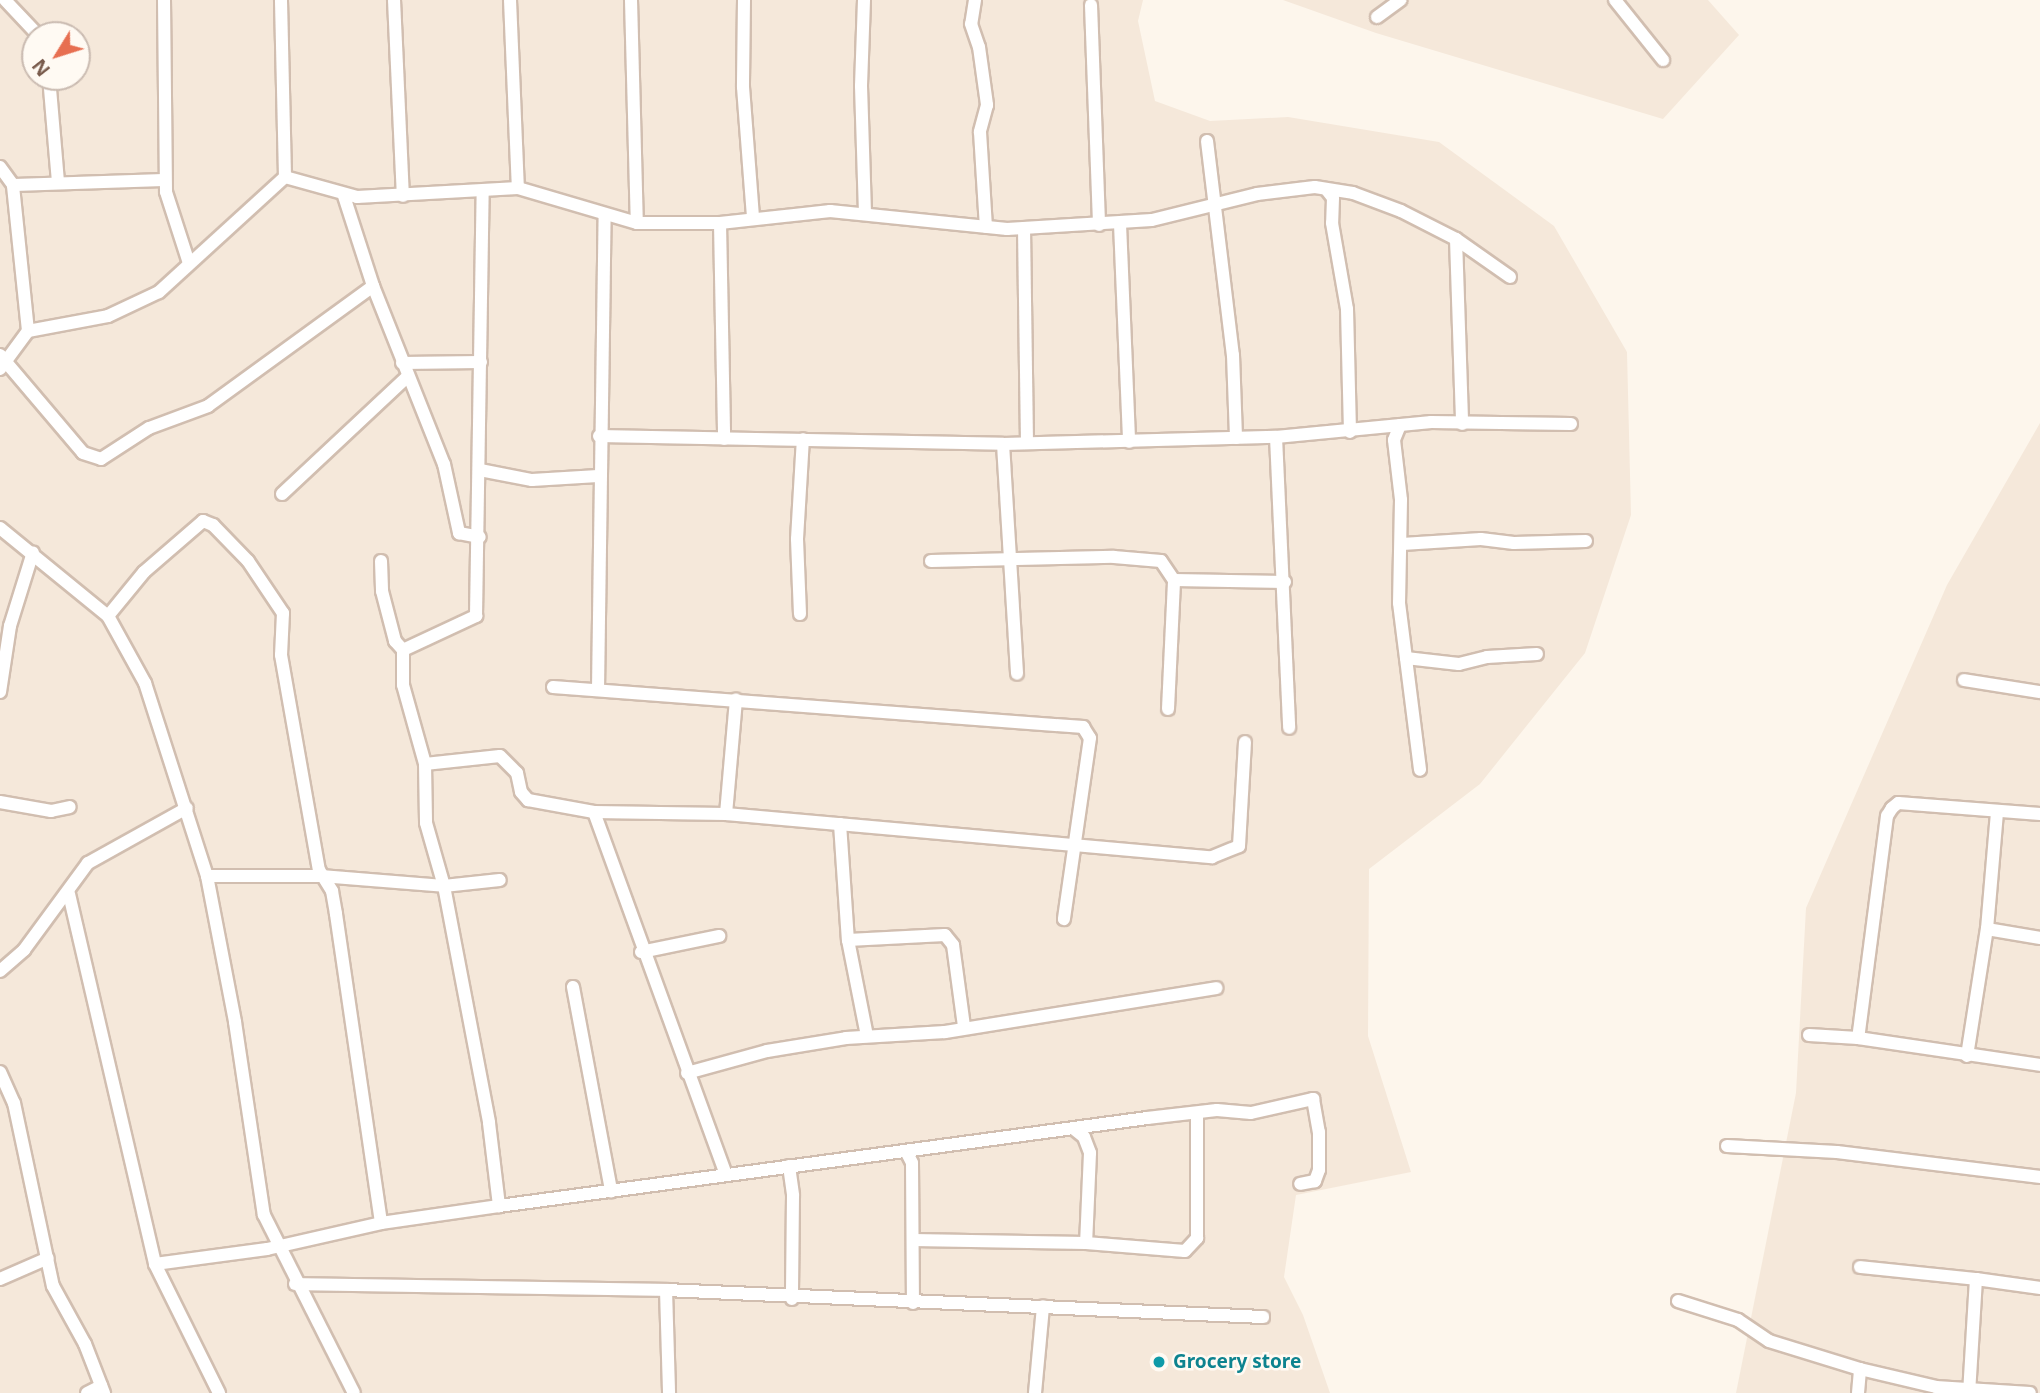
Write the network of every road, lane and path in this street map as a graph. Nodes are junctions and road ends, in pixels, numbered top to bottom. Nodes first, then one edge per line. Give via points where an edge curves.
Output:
1 (5, 0) edge
2 (164, 0) edge
3 (281, 0) edge
4 (394, 0) edge
5 (510, 0) edge
6 (631, 0) edge
7 (744, 0) edge
8 (864, 0) edge
9 (975, 0) edge
10 (1400, 0) edge
11 (1615, 0) edge
12 (1091, 5) dead end
13 (1377, 17) dead end
14 (25, 21) edge
15 (1663, 60) dead end
16 (50, 91) edge
17 (1207, 141) dead end
18 (0, 167) edge
19 (285, 177) junction
20 (165, 180) junction
21 (58, 183) junction
22 (13, 185) junction
23 (518, 188) junction
24 (1326, 188) junction
25 (483, 191) junction
26 (403, 195) junction
27 (344, 196) junction
28 (1215, 206) junction
29 (865, 213) junction
30 (605, 217) junction
31 (753, 218) junction
32 (637, 223) junction
33 (720, 223) junction
34 (1120, 224) junction
35 (1099, 225) junction
36 (986, 228) junction
37 (1024, 228) junction
38 (1456, 239) junction
39 (188, 263) junction
40 (1510, 277) dead end
41 (373, 286) junction
42 (28, 331) junction
43 (2, 361) edge
44 (481, 362) junction
45 (401, 363) junction
46 (407, 377) junction
47 (1462, 424) junction
48 (1571, 424) dead end
49 (1400, 425) junction
50 (1382, 427) junction
51 (1350, 432) junction
52 (599, 436) junction
53 (1276, 437) junction
54 (1236, 438) junction
55 (724, 439) junction
56 (803, 439) junction
57 (1394, 440) junction
58 (1129, 442) junction
59 (1027, 443) junction
60 (1003, 444) junction
61 (480, 470) junction
62 (598, 477) junction
63 (282, 494) dead end
64 (0, 528) edge
65 (480, 537) junction
66 (1586, 541) dead end
67 (1402, 544) junction
68 (33, 552) junction
69 (1012, 560) junction
70 (381, 561) dead end
71 (931, 561) dead end
72 (1174, 580) junction
73 (1285, 582) junction
74 (800, 614) dead end
75 (108, 616) junction
76 (403, 650) junction
77 (1537, 654) dead end
78 (1406, 658) junction
79 (1017, 674) dead end
80 (1964, 680) dead end
81 (553, 687) dead end
82 (598, 690) junction
83 (0, 692) edge
84 (2040, 692) edge
85 (736, 699) junction
86 (1168, 709) dead end
87 (1289, 728) dead end
88 (1245, 742) dead end
89 (425, 764) junction
90 (1420, 770) dead end
91 (0, 802) edge
92 (70, 807) dead end
93 (187, 808) junction
94 (594, 812) junction
95 (1997, 812) junction
96 (726, 814) junction
97 (2040, 814) edge
98 (840, 824) junction
99 (1074, 842) junction
100 (206, 876) junction
101 (321, 876) junction
102 (500, 880) dead end
103 (444, 887) junction
104 (69, 894) junction
105 (1064, 919) dead end
106 (1987, 929) junction
107 (719, 936) dead end
108 (2040, 938) edge
109 (848, 940) junction
110 (641, 952) junction
111 (0, 971) edge
112 (573, 988) dead end
113 (1216, 988) dead end
114 (964, 1026) junction
115 (1809, 1035) dead end
116 (867, 1036) junction
117 (1858, 1038) junction
118 (1967, 1056) junction
119 (2040, 1065) edge
120 (0, 1072) edge
121 (687, 1073) junction
122 (1197, 1113) junction
123 (1073, 1128) junction
124 (1727, 1146) dead end
125 (906, 1152) junction
126 (789, 1166) junction
127 (726, 1175) junction
128 (2040, 1177) edge
129 (1300, 1184) dead end
130 (611, 1191) junction
131 (499, 1206) junction
132 (381, 1223) junction
133 (913, 1240) junction
134 (1086, 1243) junction
135 (277, 1246) junction
136 (48, 1258) junction
137 (155, 1264) junction
138 (1860, 1267) dead end
139 (0, 1279) edge
140 (1976, 1279) junction
141 (295, 1284) junction
142 (2040, 1288) edge
143 (666, 1290) junction
144 (792, 1298) junction
145 (1678, 1301) dead end
146 (913, 1303) junction
147 (1043, 1306) junction
148 (1264, 1317) dead end
149 (1860, 1369) junction
150 (103, 1389) edge
151 (1969, 1390) edge
152 (87, 1393) edge
153 (219, 1393) edge
154 (354, 1393) edge
155 (669, 1393) edge
156 (1035, 1393) edge
157 (1858, 1393) edge
158 (2030, 1393) edge

1 - 14 street
2 - 20 street
3 - 19 street
4 - 26 street
5 - 23 street
6 - 32 street
7 - 31 street via 743,87
8 - 29 street
9 - 36 street via 971,24 987,105 980,132
10 - 13 street
11 - 15 street
12 - 35 street
16 - 21 street
17 - 28 street
18 - 22 street
19 - 27 street
19 - 39 street
20 - 21 street
20 - 39 street via 168,204
21 - 22 street
22 - 42 street
23 - 25 street
23 - 30 street
24 - 28 street via 1257,194
24 - 38 street via 1369,199
24 - 51 street via 1333,198 1332,223 1347,309
25 - 26 street
25 - 44 street
26 - 27 street
27 - 41 street
28 - 34 street
28 - 54 street via 1236,385
29 - 31 street
29 - 36 street via 929,225
30 - 32 street
30 - 52 street
31 - 33 street
32 - 33 street
33 - 55 street
34 - 35 street
34 - 58 street
35 - 37 street
36 - 37 street
37 - 59 street
38 - 40 street
38 - 47 street
39 - 42 street via 159,292 108,316
41 - 43 street via 208,406 149,428 101,459 83,453
41 - 45 street
42 - 43 street
44 - 45 street
44 - 61 street
45 - 46 street
46 - 63 street
46 - 65 street via 444,464 459,533
47 - 48 street
47 - 49 street
49 - 50 street
49 - 57 street
50 - 51 street
50 - 57 street
51 - 53 street
52 - 55 street
52 - 62 street
53 - 54 street
53 - 73 street
54 - 58 street
55 - 56 street
56 - 60 street
56 - 74 street via 797,539
57 - 67 street
58 - 59 street
59 - 60 street
60 - 69 street
61 - 62 street via 532,480
61 - 65 street
62 - 82 street
64 - 68 street
65 - 76 street via 476,616
66 - 67 street via 1481,539
67 - 78 street via 1399,603
68 - 75 street
68 - 83 street via 10,626
69 - 71 street
69 - 72 street via 1114,557 1161,561
69 - 79 street
70 - 76 street via 382,591 395,641
72 - 73 street
72 - 86 street
73 - 87 street via 1282,621
75 - 93 street via 145,683
75 - 101 street via 144,572 199,522 213,526 248,561 284,620 281,655
76 - 89 street via 403,685
77 - 78 street via 1487,656 1460,664
78 - 90 street
80 - 84 street
81 - 82 street
82 - 85 street
85 - 96 street
85 - 99 street via 1083,727 1090,738
88 - 99 street via 1236,850 1212,857
89 - 94 street via 500,756 517,774 528,800
89 - 103 street via 426,823
91 - 92 street via 51,811
93 - 100 street
93 - 104 street via 88,863
94 - 96 street
94 - 110 street
95 - 97 street
95 - 106 street
95 - 117 street via 1898,803 1886,816
96 - 98 street
98 - 99 street
98 - 109 street
99 - 105 street
100 - 101 street
100 - 135 street via 235,1022 257,1188
101 - 103 street
101 - 132 street via 332,891 337,914
102 - 103 street
103 - 131 street via 489,1123
104 - 111 street via 24,950
104 - 137 street
106 - 108 street
106 - 118 street
107 - 110 street
109 - 114 street via 945,935 953,945
109 - 116 street
110 - 121 street
112 - 130 street
113 - 114 street
114 - 116 street via 944,1032
115 - 117 street
116 - 121 street via 767,1051
117 - 118 street
118 - 119 street
120 - 136 street via 14,1103
121 - 127 street
122 - 123 street
122 - 129 street via 1251,1113 1313,1099 1319,1170 1315,1181
122 - 134 street via 1195,1243 1185,1251
123 - 125 street
123 - 134 street via 1084,1137 1090,1153
124 - 128 street via 1837,1152
125 - 126 street
125 - 133 street via 912,1163
126 - 127 street
126 - 144 street
127 - 130 street
130 - 131 street
131 - 132 street
132 - 135 street
133 - 134 street
133 - 146 street
135 - 137 street
135 - 141 street
136 - 139 street
136 - 150 street via 53,1286
137 - 153 street
138 - 140 street
140 - 142 street
140 - 151 street
141 - 143 street
141 - 154 street
143 - 144 street
143 - 155 street
144 - 146 street
145 - 149 street via 1738,1320 1769,1341
146 - 147 street
147 - 148 street
147 - 156 street
149 - 151 street via 1922,1385
149 - 157 street
150 - 152 street
151 - 158 street

